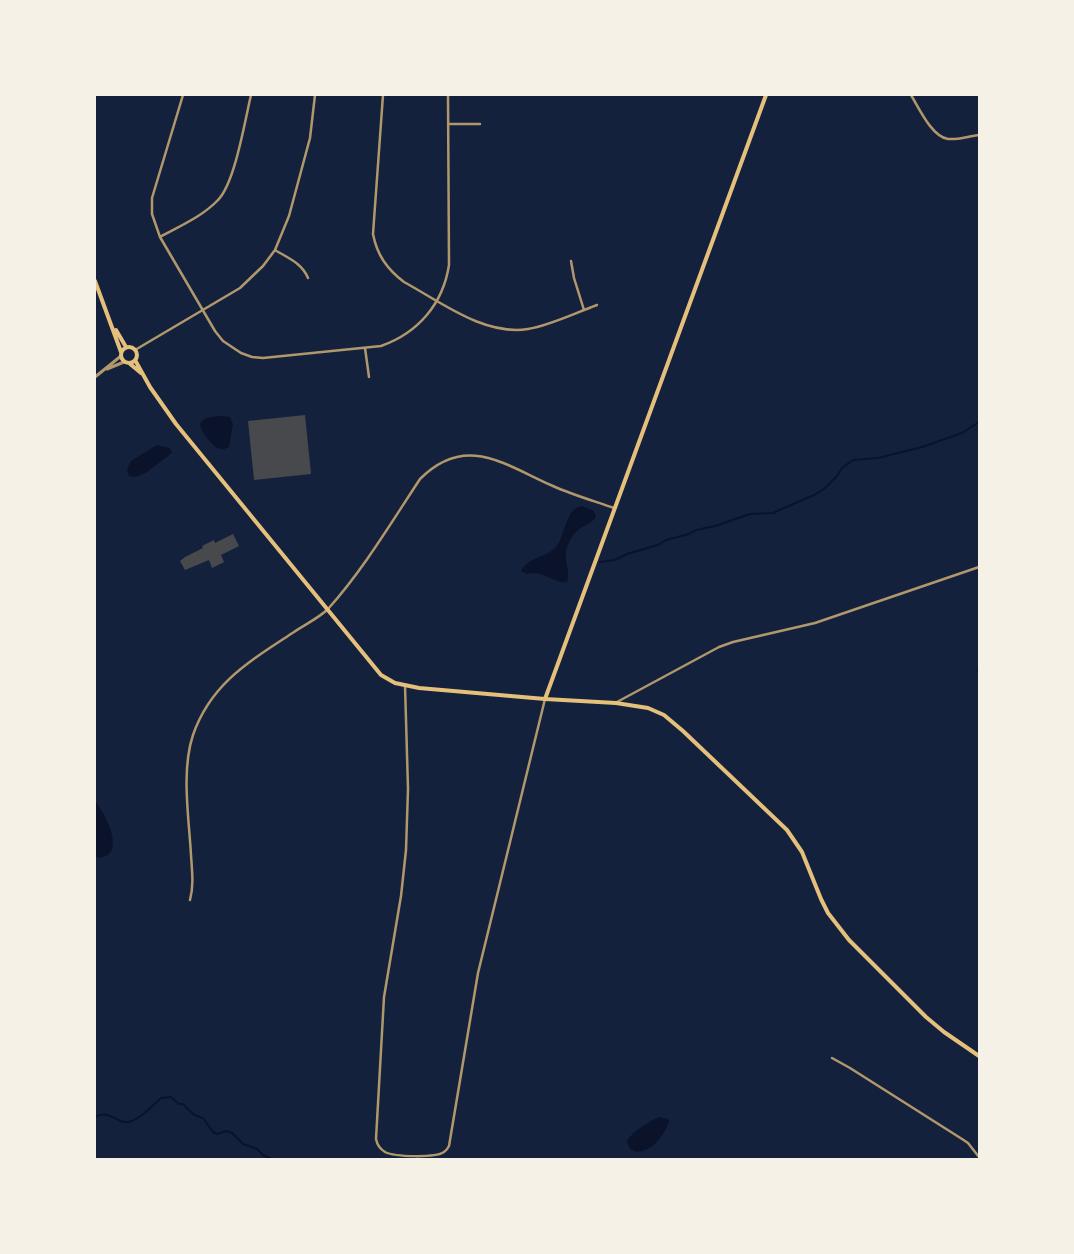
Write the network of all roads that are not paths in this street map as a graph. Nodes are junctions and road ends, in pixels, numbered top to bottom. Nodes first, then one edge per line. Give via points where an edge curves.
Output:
1 (183, 95) edge
2 (251, 95) edge
3 (315, 95) edge
4 (383, 95) edge
5 (448, 95) edge
6 (766, 95) edge
7 (911, 95) edge
8 (449, 124) junction
9 (480, 124) dead end
10 (979, 135) edge
11 (160, 237) junction
12 (275, 250) junction
13 (571, 261) dead end
14 (308, 278) dead end
15 (95, 281) edge
16 (438, 301) junction
17 (597, 305) dead end
18 (203, 310) junction
19 (584, 310) junction
20 (113, 326) junction
21 (126, 347) junction
22 (365, 348) junction
23 (136, 350) junction
24 (121, 354) junction
25 (135, 360) junction
26 (126, 362) junction
27 (104, 370) junction
28 (142, 375) junction
29 (95, 376) edge
30 (368, 377) dead end
31 (614, 508) junction
32 (979, 567) edge
33 (327, 610) junction
34 (405, 685) junction
35 (545, 699) junction
36 (616, 703) junction
37 (190, 900) dead end
38 (979, 1056) edge
39 (832, 1058) dead end
40 (979, 1157) edge

1 - 11 street via 152,198 152,214
2 - 11 street via 232,175 220,199 206,211
3 - 12 street via 310,138 289,216
4 - 16 street via 373,224 375,245 386,267
5 - 8 street
6 - 31 main road
7 - 10 street via 932,129 942,138
8 - 9 street
8 - 16 street via 449,265
11 - 18 street
12 - 14 street via 303,268
12 - 18 street via 240,288
13 - 19 street
15 - 20 main road
16 - 19 street via 486,326 515,330 541,326
16 - 22 street via 422,321 404,335 386,344
17 - 19 street
18 - 22 street via 223,341 252,357
18 - 23 street
20 - 21 main road
20 - 24 main road
21 - 23 main road
21 - 24 main road
22 - 30 street
23 - 25 main road
24 - 26 main road
24 - 27 street
25 - 26 main road
25 - 28 main road
26 - 27 street
26 - 28 main road
27 - 29 street
28 - 33 main road via 172,418
31 - 33 street via 491,458 470,455 448,460 420,480
31 - 35 main road
32 - 36 street via 815,623 719,647
33 - 34 main road via 381,675
33 - 37 street via 240,668 219,688 203,711 192,737 188,759 193,884
34 - 35 main road
34 - 35 street via 406,850 384,997 376,1139 385,1152 400,1155 436,1155 449,1146 478,973
35 - 36 main road
36 - 38 main road via 648,708 671,720 776,819 796,841 821,900 844,933 926,1017
39 - 40 street via 962,1139

